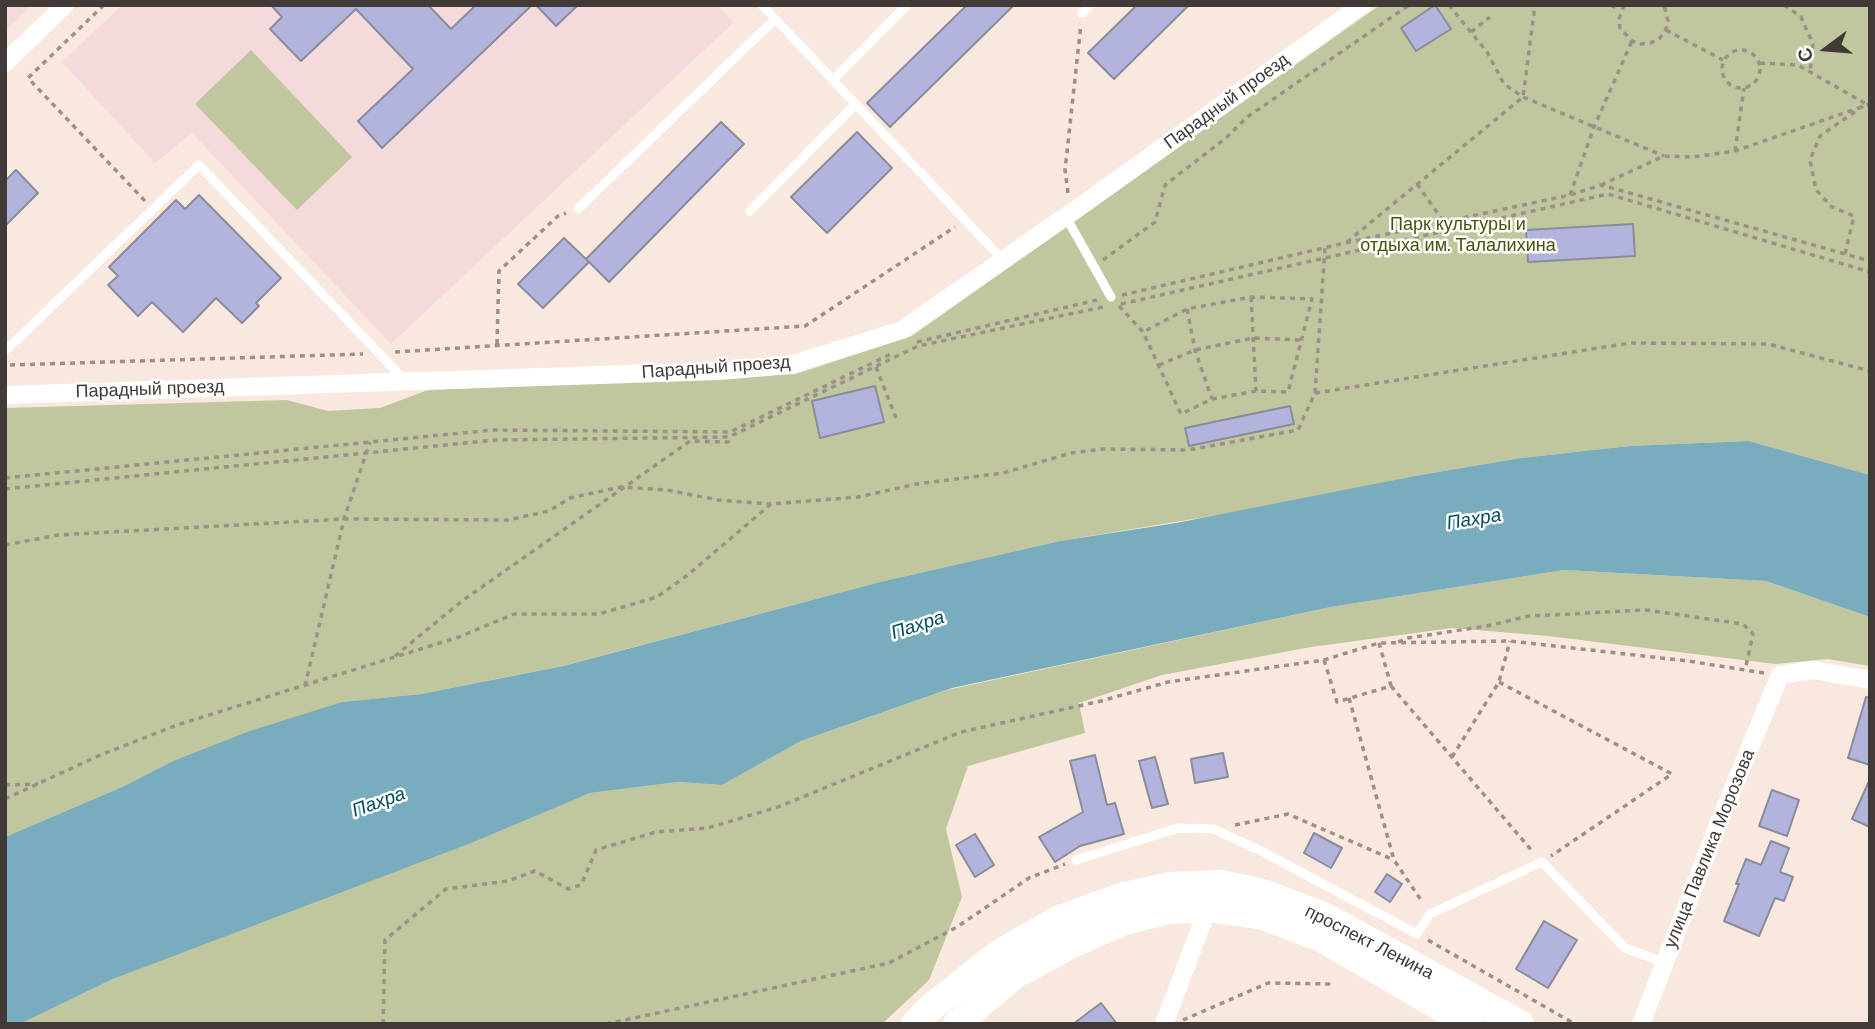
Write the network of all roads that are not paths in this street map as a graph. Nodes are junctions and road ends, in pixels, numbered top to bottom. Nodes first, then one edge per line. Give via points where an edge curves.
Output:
1 (65, 5) edge
2 (762, 5) edge
3 (907, 5) edge
4 (1090, 5) edge
5 (1362, 5) edge
6 (1082, 13) road end
7 (775, 19) junction
8 (5, 63) edge
9 (833, 80) junction
10 (856, 104) junction
11 (578, 209) road end
12 (750, 211) dead end
13 (1068, 215) junction
14 (1003, 260) junction
15 (1114, 301) road end
16 (5, 351) edge
17 (397, 382) junction
18 (5, 395) edge
19 (1870, 680) edge
20 (1076, 860) road end
21 (1208, 908) junction
22 (1665, 963) junction
23 (915, 1024) edge
24 (957, 1024) edge
25 (1164, 1024) edge
26 (1471, 1024) edge
27 (1520, 1024) edge
28 (1641, 1024) edge

1 - 8 street
2 - 7 lane
3 - 9 lane
4 - 6 lane
5 - 13 street, Парадный проезд
7 - 9 lane
7 - 11 lane
9 - 10 lane
10 - 12 lane
10 - 14 lane
13 - 14 street, Парадный проезд
13 - 15 lane
14 - 17 street, Парадный проезд via 902,330 790,365
16 - 17 lane via 199,165 397,372
17 - 18 street, Парадный проезд
19 - 22 street, улица Павлика Морозова via 1813,670 1780,675
20 - 22 lane via 1178,828 1213,830 1418,934 1430,914 1542,862 1625,948
21 - 24 main road, проспект Ленина via 1168,910 1125,921 1072,944 1013,976
21 - 25 street
21 - 26 main road, проспект Ленина via 1263,916 1323,939
22 - 28 street, улица Павлика Морозова
23 - 27 main road, проспект Ленина via 997,955 1059,919 1124,896 1171,886 1221,884 1263,893 1324,916

